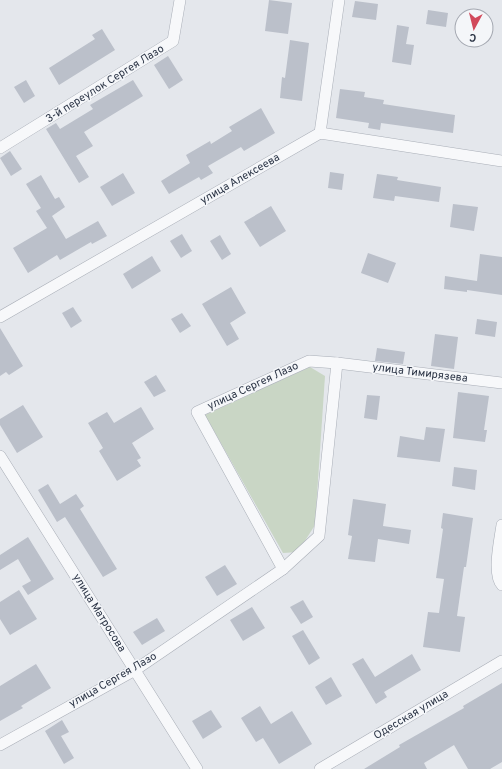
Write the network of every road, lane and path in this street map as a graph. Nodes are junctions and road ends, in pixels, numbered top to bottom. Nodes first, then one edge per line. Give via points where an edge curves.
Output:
1 (180, 0) edge
2 (340, 0) edge
3 (320, 133) junction
4 (0, 148) edge
5 (502, 161) edge
6 (0, 317) edge
7 (337, 363) junction
8 (502, 383) edge
9 (0, 456) edge
10 (502, 525) edge
11 (283, 569) junction
12 (502, 586) edge
13 (502, 661) edge
14 (135, 670) junction
15 (0, 745) edge
16 (197, 769) edge
17 (320, 769) edge

1 - 4 street, 3-й переулок Сергея Лазо via 173,41
2 - 3 street
3 - 5 street
3 - 6 street, улица Алексеева
7 - 8 street, улица Тимирязева
7 - 11 street, улица Сергея Лазо via 319,536
7 - 11 street, улица Сергея Лазо via 309,361 197,412
9 - 14 street, улица Матросова
10 - 12 street via 497,566 498,582
11 - 14 street, улица Сергея Лазо
13 - 17 street, Одесская улица
14 - 15 street, улица Сергея Лазо
14 - 16 street, улица Матросова

